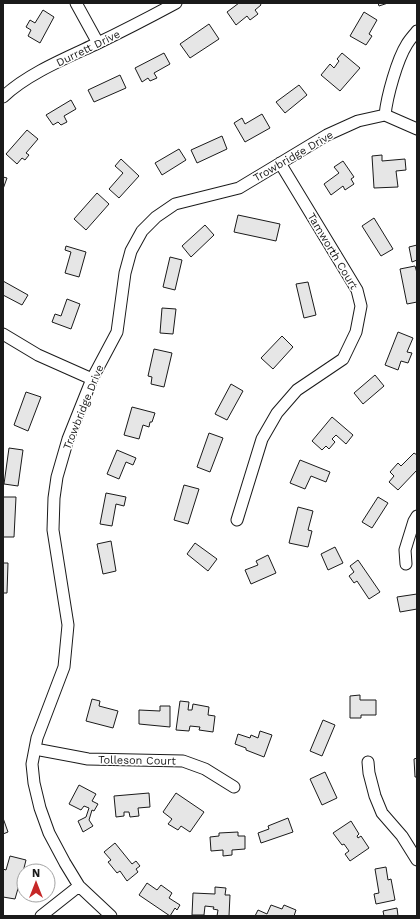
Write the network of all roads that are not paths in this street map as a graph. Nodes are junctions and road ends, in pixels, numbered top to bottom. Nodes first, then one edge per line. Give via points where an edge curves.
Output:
1 (76, 3) edge
2 (176, 3) edge
3 (417, 31) edge
4 (98, 44) junction
5 (3, 97) edge
6 (385, 115) junction
7 (417, 129) edge
8 (280, 163) junction
9 (3, 334) edge
10 (92, 379) junction
11 (417, 516) edge
12 (237, 520) dead end
13 (406, 564) dead end
14 (35, 749) junction
15 (368, 762) dead end
16 (234, 787) dead end
17 (417, 860) edge
18 (79, 886) junction
19 (41, 916) edge
20 (111, 916) edge

1 - 4 street
2 - 4 street, Durrett Drive
3 - 6 street via 407,43 401,57
4 - 5 street, Durrett Drive via 56,63
6 - 7 street
6 - 8 street, Trowbridge Drive via 358,121 327,135
8 - 10 street, Trowbridge Drive via 239,188 175,204 156,216 142,231 131,251 125,273 117,332
8 - 12 street, Tamworth Court via 357,290 361,306 356,332 343,359 297,390 277,413 262,439
9 - 10 street via 38,355
10 - 14 street, Trowbridge Drive via 68,439 57,477 53,530 68,618 68,637 64,667
11 - 13 street via 405,550
14 - 16 street, Tolleson Court via 88,759 182,761 205,769
14 - 18 street, Trowbridge Drive via 32,764 40,808 49,833
15 - 17 street via 375,796 382,813 402,836
18 - 19 street
18 - 20 street, Trowbridge Drive

